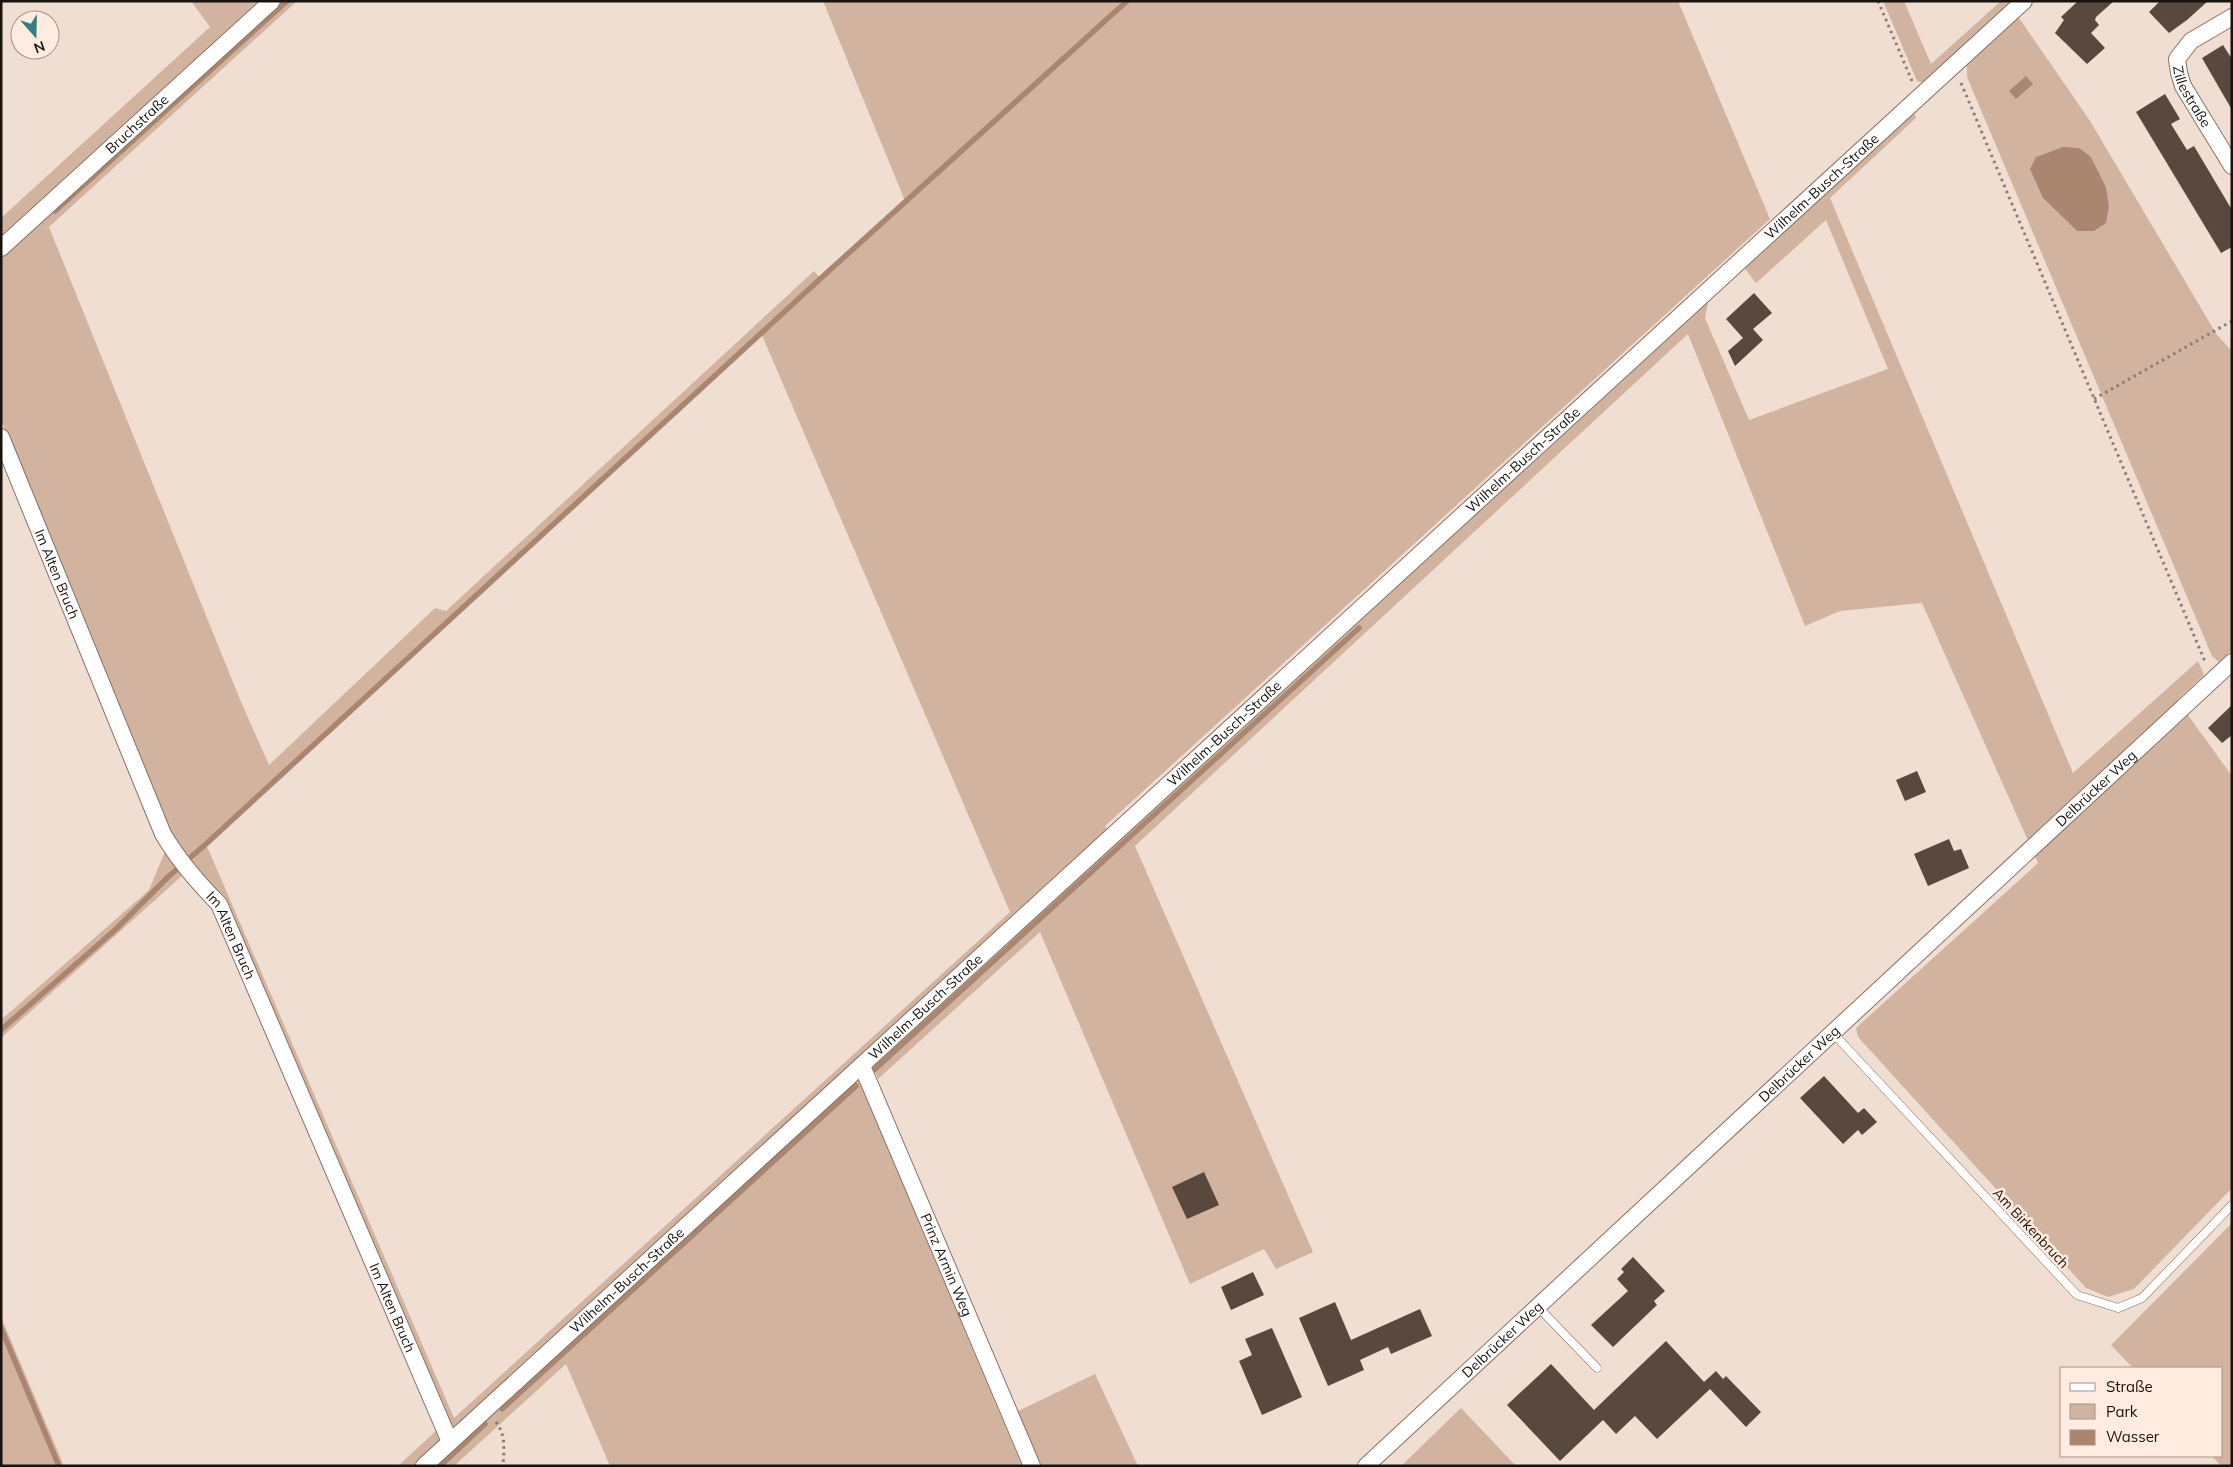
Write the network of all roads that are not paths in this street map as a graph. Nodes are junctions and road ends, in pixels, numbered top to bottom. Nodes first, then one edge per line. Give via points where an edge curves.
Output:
1 (272, 1) edge
2 (2024, 1) edge
3 (2232, 17) edge
4 (2232, 166) edge
5 (1, 248) edge
6 (1, 437) edge
7 (2232, 662) edge
8 (1832, 1032) junction
9 (862, 1066) junction
10 (2232, 1205) edge
11 (1538, 1307) junction
12 (1597, 1368) dead end
13 (450, 1442) junction
14 (424, 1466) edge
15 (1032, 1466) edge
16 (1366, 1466) edge

1 - 5 street, Bruchstraße
2 - 9 street, Wilhelm-Busch-Straße
3 - 4 street, Zillestraße via 2192,41 2177,59 2183,86
6 - 13 street, Im Alten Bruch via 163,834 182,865 219,904
7 - 8 street, Delbrücker Weg
8 - 10 lane, Am Birkenbruch via 2077,1296 2118,1308 2142,1298
8 - 11 street, Delbrücker Weg
9 - 13 street, Wilhelm-Busch-Straße
9 - 15 street, Prinz Armin Weg
11 - 12 lane
11 - 16 street, Delbrücker Weg
13 - 14 street, Wilhelm-Busch-Straße

